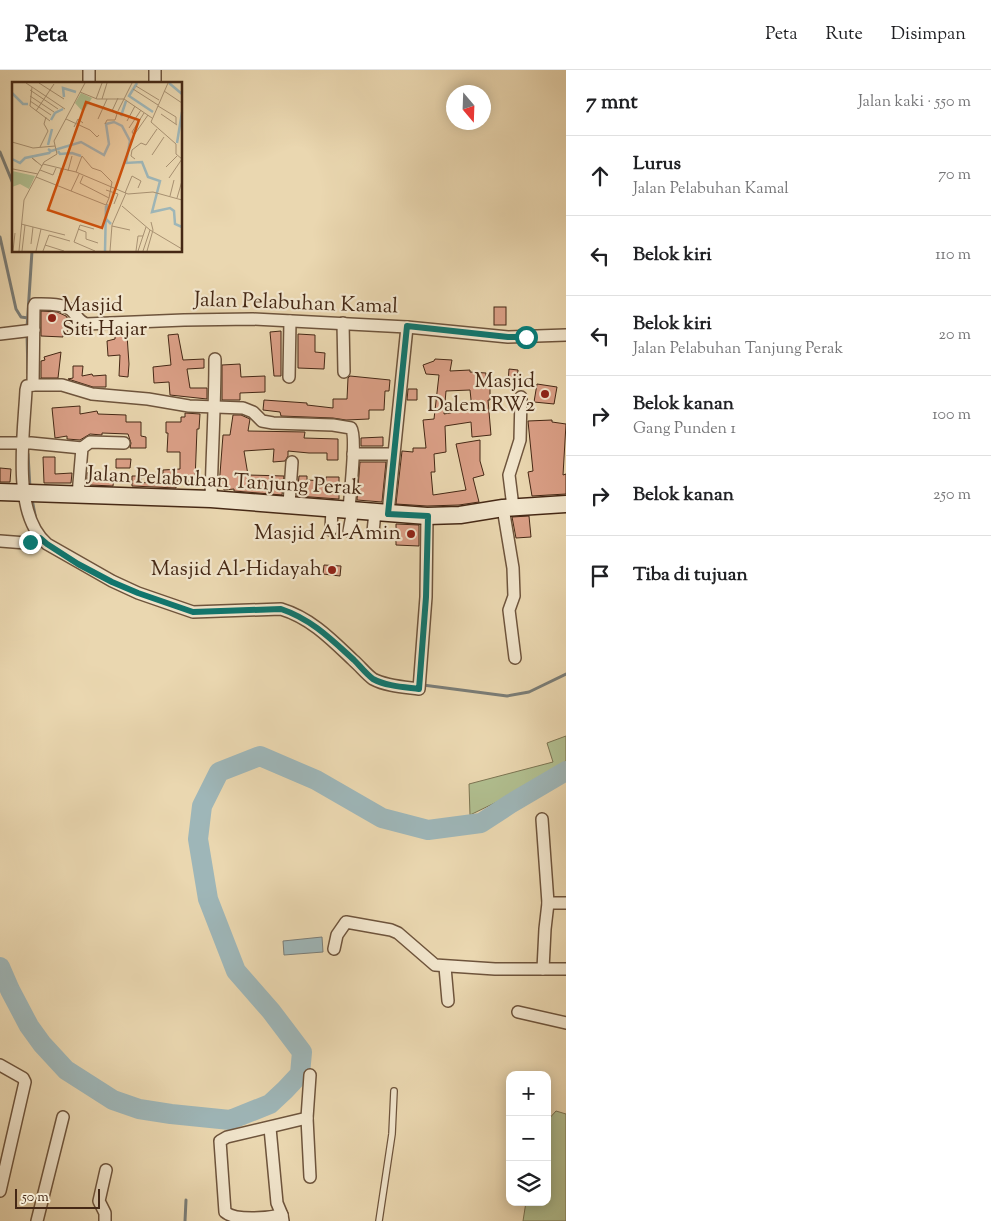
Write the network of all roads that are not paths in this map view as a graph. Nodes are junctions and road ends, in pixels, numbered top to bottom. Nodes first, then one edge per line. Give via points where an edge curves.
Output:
1 (290, 321) junction
2 (343, 323) junction
3 (407, 326) junction
4 (29, 331) junction
5 (0, 334) edge
6 (566, 335) edge
7 (215, 358) dead end
8 (344, 372) dead end
9 (289, 377) dead end
10 (31, 385) junction
11 (521, 397) dead end
12 (215, 407) junction
13 (26, 443) junction
14 (124, 443) dead end
15 (0, 444) edge
16 (82, 448) junction
17 (353, 454) junction
18 (393, 454) junction
19 (292, 462) dead end
20 (0, 492) edge
21 (29, 493) junction
22 (78, 495) junction
23 (211, 500) junction
24 (289, 504) junction
25 (566, 505) edge
26 (508, 508) junction
27 (332, 509) junction
28 (351, 510) junction
29 (381, 513) junction
30 (428, 516) junction
31 (330, 530) dead end
32 (349, 531) dead end
33 (373, 532) dead end
34 (40, 538) junction
35 (0, 541) edge
36 (515, 658) dead end
37 (542, 819) dead end
38 (548, 903) junction
39 (566, 903) edge
40 (334, 948) dead end
41 (445, 967) junction
42 (543, 969) junction
43 (566, 969) edge
44 (448, 1001) dead end
45 (518, 1012) dead end
46 (566, 1023) edge
47 (0, 1065) edge
48 (310, 1075) dead end
49 (394, 1091) dead end
50 (63, 1117) dead end
51 (307, 1118) junction
52 (270, 1128) junction
53 (106, 1170) dead end
54 (310, 1177) dead end
55 (2, 1178) edge
56 (0, 1192) edge
57 (282, 1218) edge
58 (37, 1221) edge
59 (105, 1221) edge
60 (379, 1221) edge

1 - 2 street, Jalan Pelabuhan Kamal
1 - 4 street, Jalan Pelabuhan Kamal via 184,320 86,324 65,306 35,304
1 - 9 street
2 - 3 street, Jalan Pelabuhan Kamal
2 - 8 street
3 - 6 street, Jalan Pelabuhan Kamal via 508,337
3 - 18 street
4 - 5 street
4 - 10 street
7 - 12 street
10 - 12 street via 62,385 104,396
10 - 13 street
11 - 26 street via 520,440 510,475
12 - 17 street via 250,410 262,422 352,428
12 - 23 street
13 - 15 street
13 - 16 street
13 - 21 street
14 - 16 street via 90,442
16 - 22 street
17 - 18 street
17 - 28 street
18 - 29 street
19 - 24 street
20 - 21 street, Jalan Pelabuhan Tanjung Perak
21 - 22 street, Jalan Pelabuhan Tanjung Perak
21 - 34 street via 33,528
22 - 23 street, Jalan Pelabuhan Tanjung Perak
23 - 24 street, Jalan Pelabuhan Tanjung Perak
24 - 27 street, Jalan Pelabuhan Tanjung Perak
25 - 26 street, Jalan Pelabuhan Tanjung Perak
26 - 30 street, Jalan Pelabuhan Tanjung Perak
26 - 36 street via 514,596 509,610
27 - 28 street, Jalan Pelabuhan Tanjung Perak
27 - 31 street
28 - 29 street, Jalan Pelabuhan Tanjung Perak
28 - 32 street
29 - 30 street, Jalan Pelabuhan Tanjung Perak
29 - 33 street
30 - 34 street via 419,684 392,685 374,679 324,632 281,609 193,612 112,582
34 - 35 street via 26,543
37 - 38 street
38 - 39 street
38 - 42 street
40 - 41 street via 337,935 346,922 398,933 435,965
41 - 42 street
41 - 44 street
42 - 43 street
45 - 46 street
47 - 55 street via 25,1082
48 - 51 street
49 - 60 lane via 392,1134
50 - 58 street
51 - 52 street
51 - 54 street
52 - 57 street via 277,1203
52 - 57 street via 220,1141 225,1212 229,1216
53 - 59 street via 99,1200
55 - 56 street

